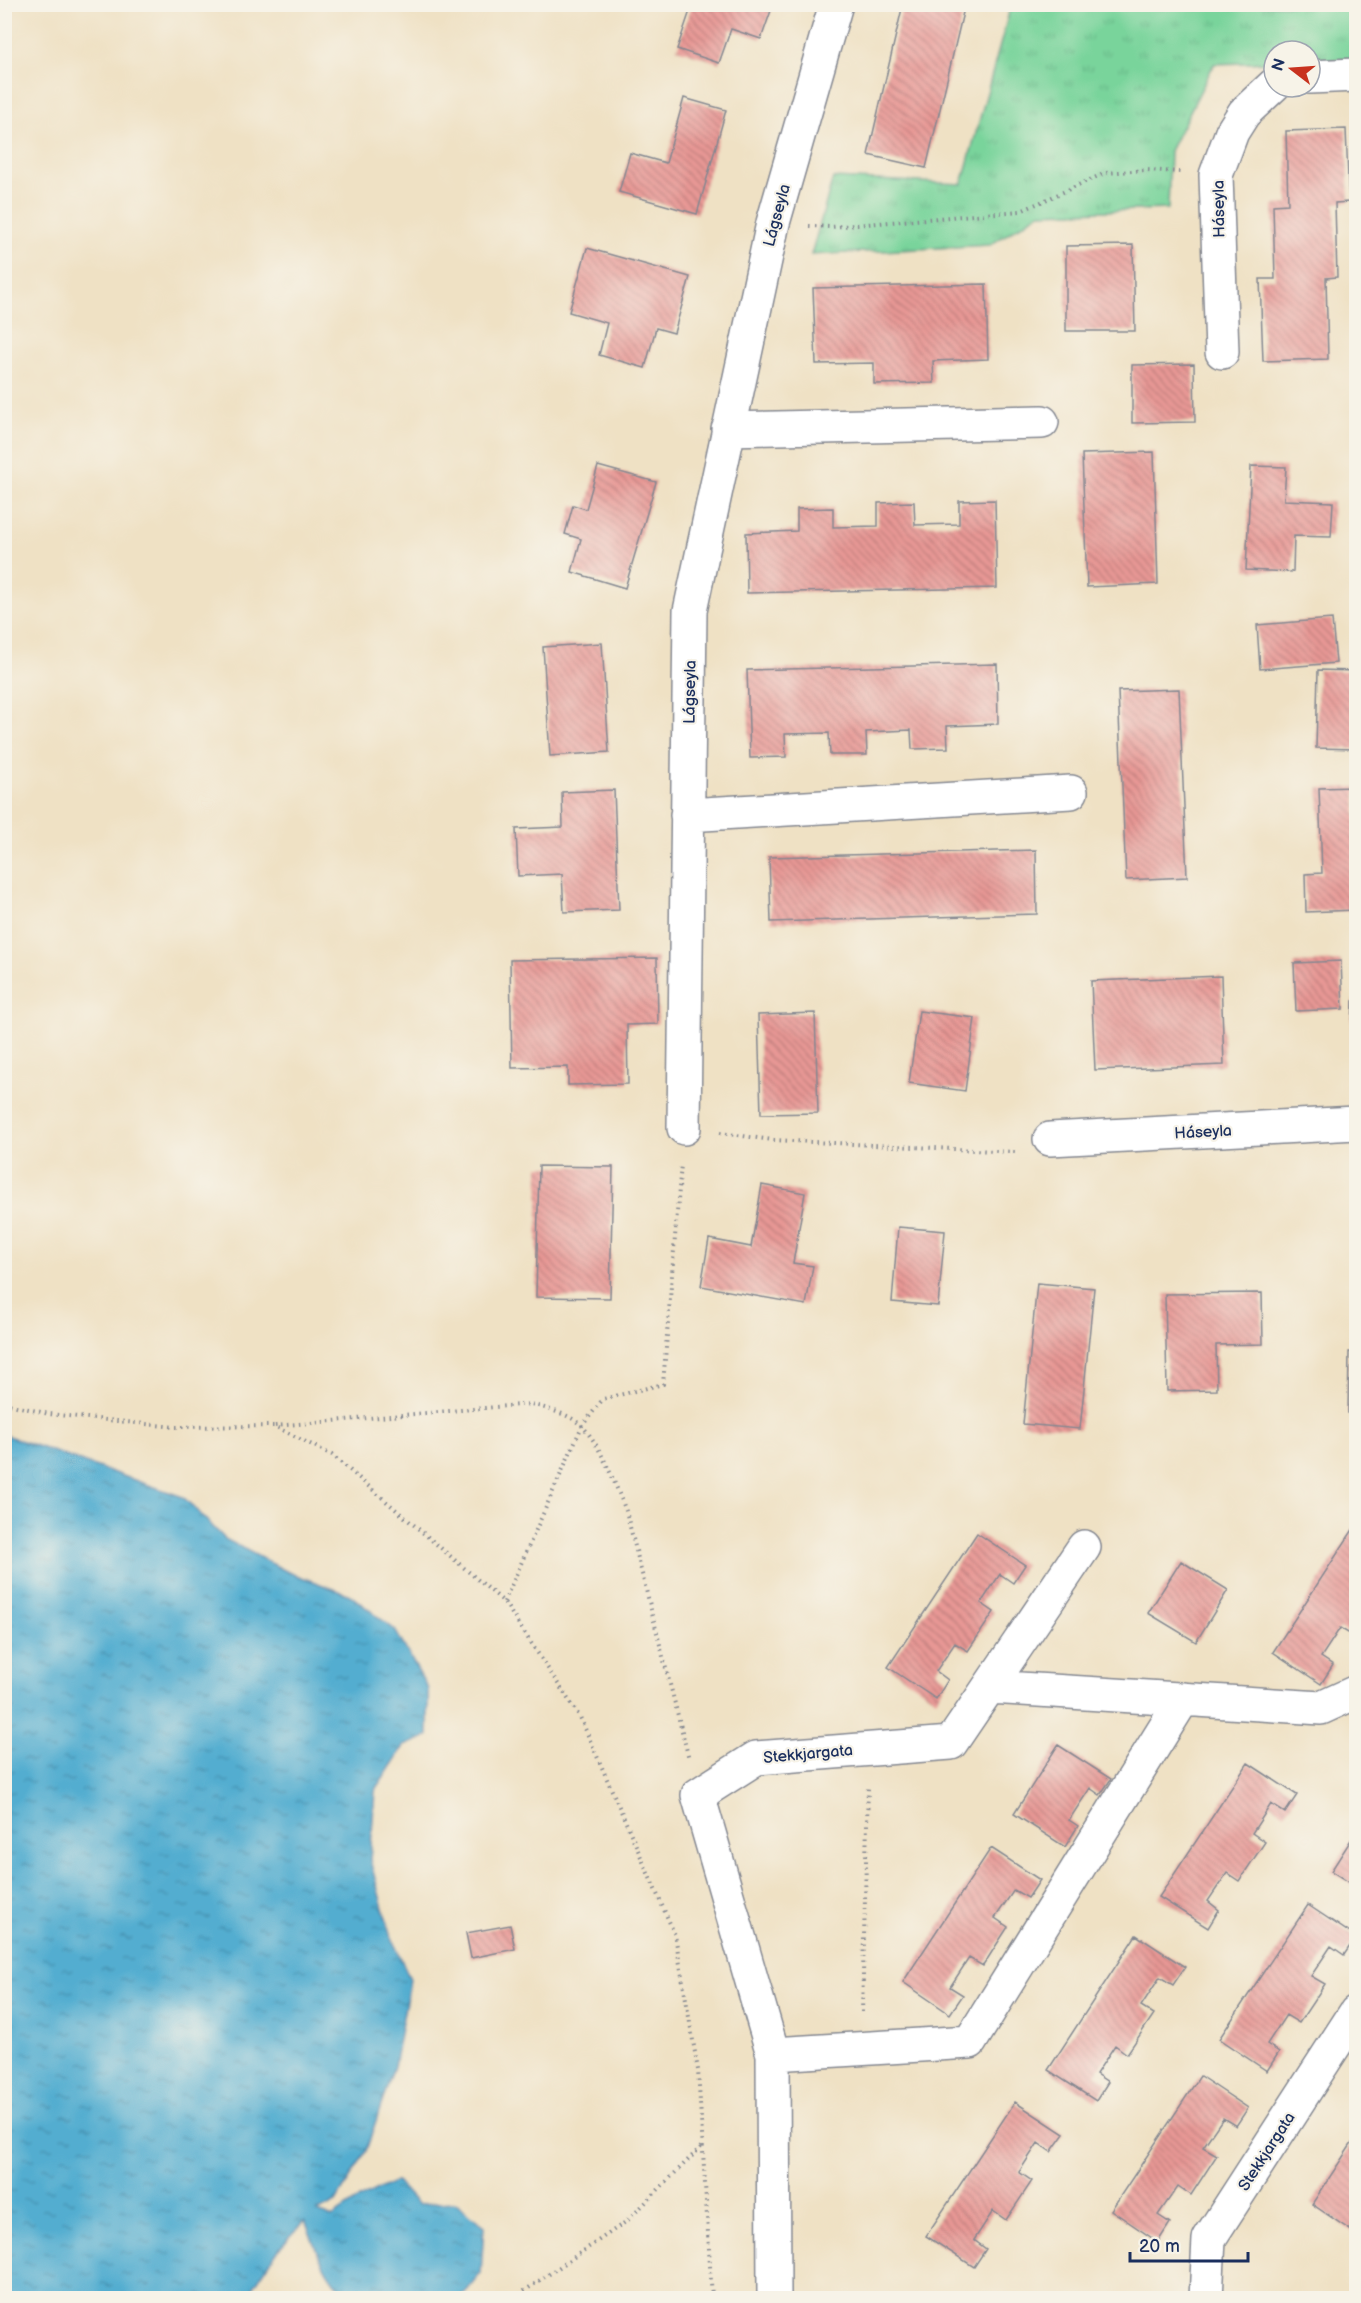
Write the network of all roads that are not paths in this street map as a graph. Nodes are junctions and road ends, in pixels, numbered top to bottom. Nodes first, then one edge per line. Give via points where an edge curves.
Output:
1 (836, 4) edge
2 (1356, 75) edge
3 (1322, 76) edge
4 (1262, 96) edge
5 (1222, 352) dead end
6 (1042, 422) dead end
7 (728, 429) junction
8 (1071, 792) dead end
9 (687, 815) junction
10 (1356, 1123) edge
11 (684, 1128) road end
12 (1050, 1139) road end
13 (1084, 1548) dead end
14 (990, 1687) junction
15 (1356, 1692) edge
16 (1183, 1699) junction
17 (1356, 2012) edge
18 (773, 2054) junction
19 (774, 2298) edge
20 (1206, 2298) edge

1 - 7 street, Lágseyla via 772,223
2 - 3 street
4 - 5 street, Háseyla via 1244,113 1232,132 1216,175
6 - 7 street
7 - 9 street, Lágseyla via 690,611
8 - 9 street
9 - 11 street, Lágseyla
10 - 12 street, Háseyla
13 - 14 street, Stekkjargata
14 - 16 street
14 - 18 street, Stekkjargata via 951,1743 756,1758 698,1795
15 - 16 street via 1321,1708
16 - 18 street via 970,2042
17 - 20 street, Stekkjargata via 1209,2239
18 - 19 street

